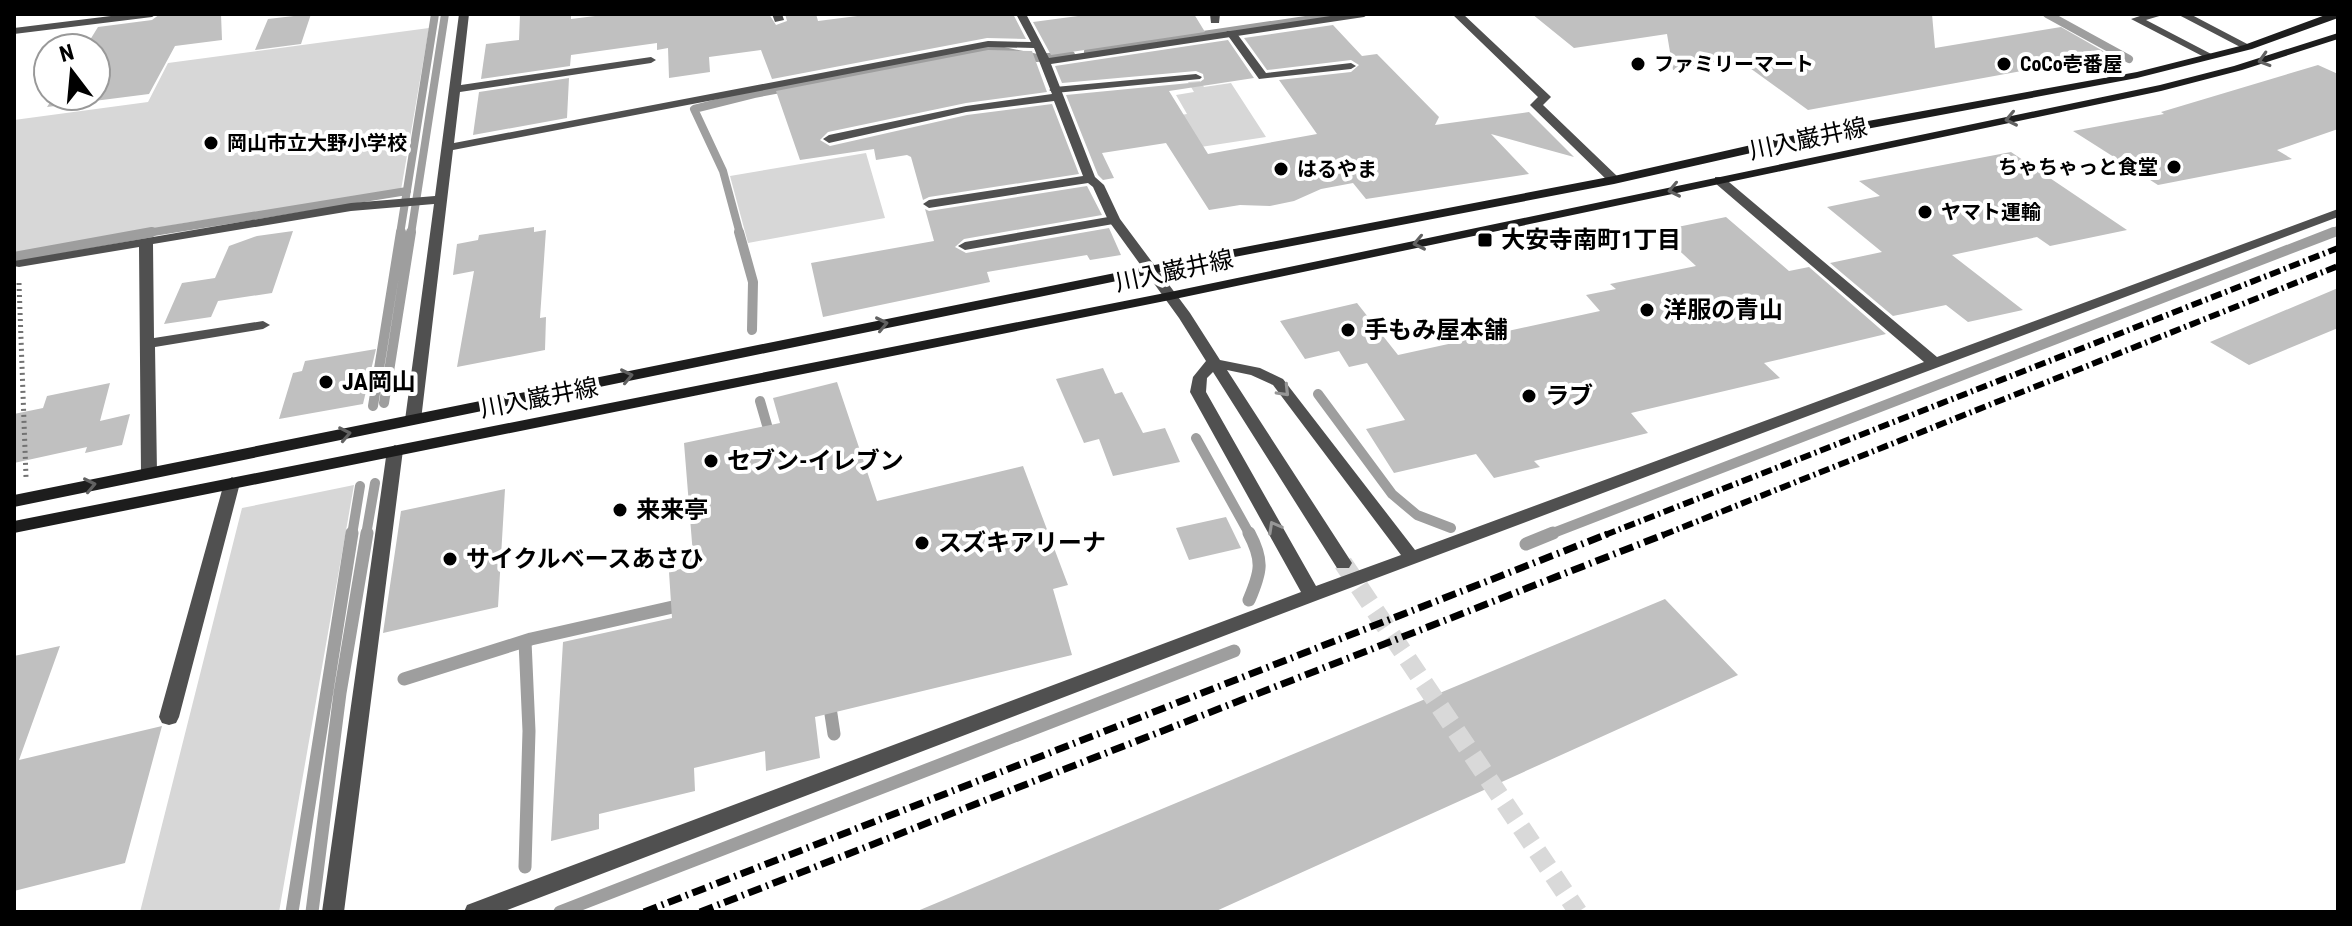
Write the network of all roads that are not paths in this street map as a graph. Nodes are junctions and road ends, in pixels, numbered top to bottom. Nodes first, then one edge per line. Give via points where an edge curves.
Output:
1 (62, 14) edge
2 (152, 14) edge
3 (464, 14) edge
4 (1021, 14) edge
5 (1364, 14) edge
6 (1457, 14) edge
7 (2161, 14) edge
8 (2182, 14) edge
9 (2338, 14) edge
10 (45, 28) junction
11 (14, 31) edge
12 (1231, 33) junction
13 (2338, 36) edge
14 (2248, 47) junction
15 (1042, 55) junction
16 (2212, 57) junction
17 (651, 60) dead end
18 (1351, 66) dead end
19 (1196, 77) dead end
20 (455, 89) junction
21 (1056, 94) junction
22 (829, 139) dead end
23 (447, 148) junction
24 (1090, 179) junction
25 (1614, 180) junction
26 (1719, 180) junction
27 (441, 199) junction
28 (929, 204) dead end
29 (2338, 213) edge
30 (1114, 220) junction
31 (146, 240) junction
32 (965, 246) dead end
33 (19, 263) road end
34 (1151, 270) junction
35 (1170, 296) junction
36 (263, 325) dead end
37 (147, 344) junction
38 (1213, 363) junction
39 (1936, 364) junction
40 (413, 420) junction
41 (395, 450) junction
42 (149, 473) junction
43 (232, 483) junction
44 (14, 501) edge
45 (14, 527) edge
46 (1413, 559) junction
47 (1343, 563) tunnel mouth
48 (1312, 595) junction
49 (169, 717) dead end
50 (333, 912) edge
51 (475, 912) edge

1 - 10 street
2 - 10 street
3 - 20 street
4 - 15 street
5 - 12 street
6 - 25 street via 1545,97 1536,105
7 - 16 street via 2136,19
8 - 14 street
9 - 14 main road, 川入巌井線
10 - 11 street
12 - 15 street
12 - 18 street via 1263,77
13 -> 26 main road, 川入巌井線 via 2161,88
14 - 16 main road, 川入巌井線
15 - 21 street
15 - 23 street via 988,44
16 - 25 main road, 川入巌井線
17 - 20 street
19 - 21 street
20 - 23 street
21 - 22 street
21 - 24 street
23 - 27 street
24 - 28 street
24 - 30 street
25 - 34 main road, 川入巌井線
26 -> 35 main road, 川入巌井線
26 - 39 street
27 - 31 street via 351,207
27 - 40 street
29 - 39 street
30 - 32 street
30 - 34 street
31 - 33 street
31 - 37 street
34 - 35 street
40 -> 34 main road, 川入巌井線
35 - 38 street
35 - 41 main road, 川入巌井線
36 - 37 street
37 - 42 street
38 -> 46 street via 1255,371 1278,382
38 - 47 street
48 -> 38 street via 1198,392 1200,377
39 - 46 street
42 -> 40 main road, 川入巌井線
41 - 43 main road, 川入巌井線
41 - 50 street
44 -> 42 main road, 川入巌井線
43 - 45 main road, 川入巌井線
43 - 49 street
46 - 48 street
48 - 51 street

